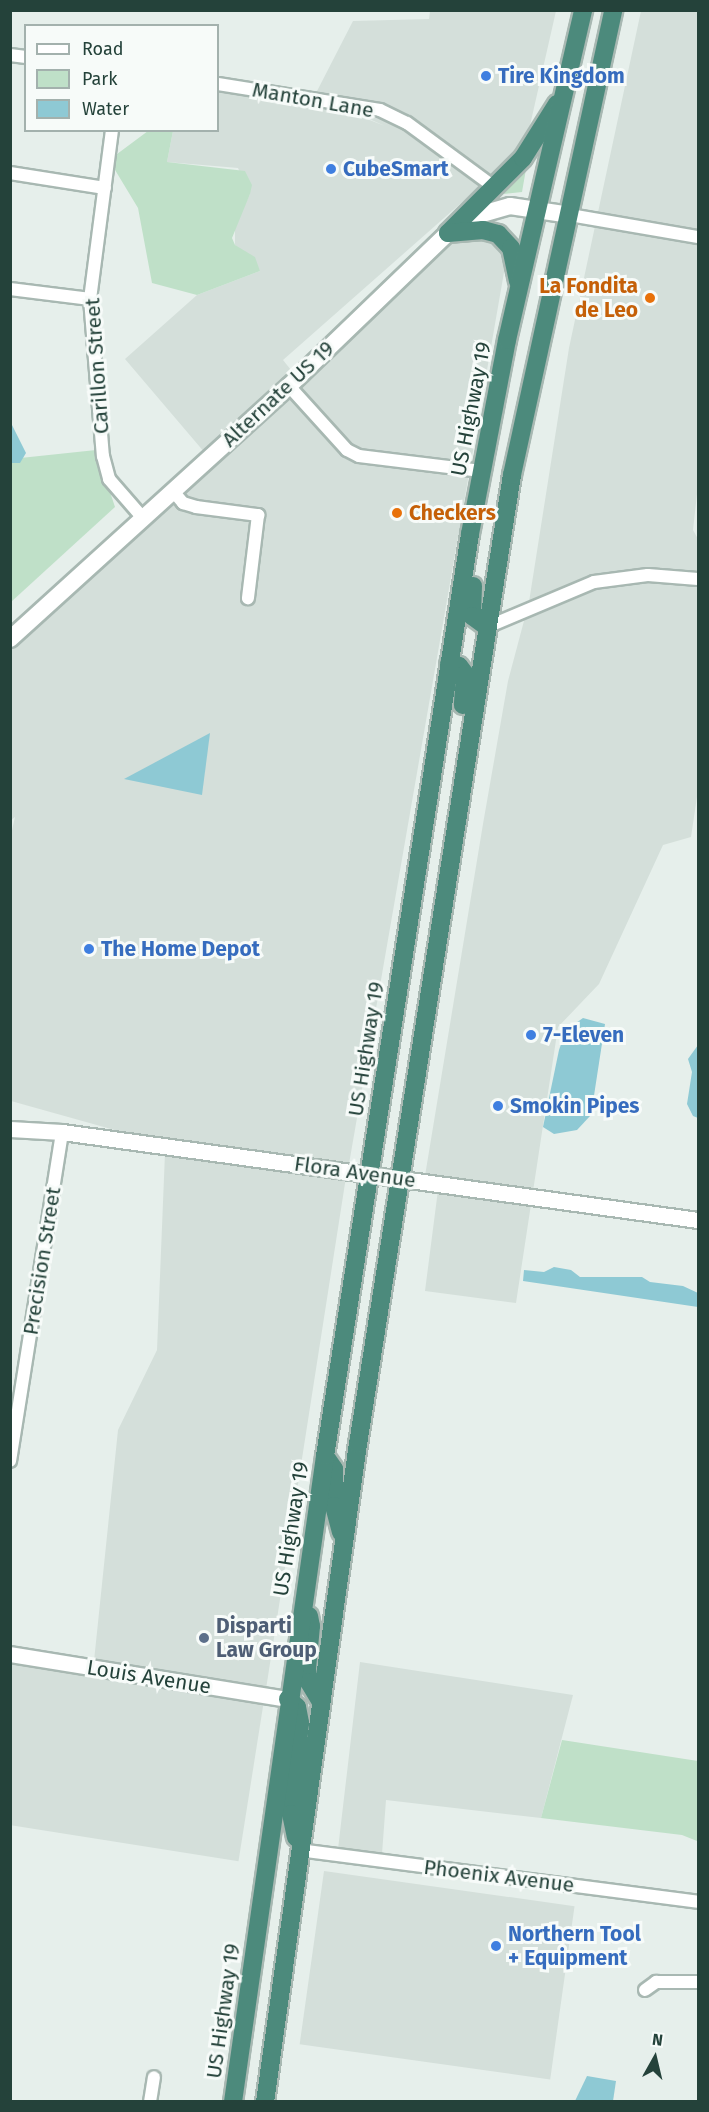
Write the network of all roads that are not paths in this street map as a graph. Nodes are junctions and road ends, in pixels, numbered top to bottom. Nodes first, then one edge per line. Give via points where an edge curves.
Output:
1 (583, 10) edge
2 (613, 10) edge
3 (219, 84) edge
4 (567, 87) junction
5 (112, 132) edge
6 (10, 173) edge
7 (494, 187) junction
8 (105, 188) junction
9 (539, 210) junction
10 (570, 215) junction
11 (448, 233) junction
12 (699, 237) edge
13 (10, 289) edge
14 (519, 292) junction
15 (90, 298) junction
16 (289, 386) junction
17 (489, 430) junction
18 (481, 471) junction
19 (173, 491) junction
20 (143, 518) junction
21 (699, 579) edge
22 (248, 598) dead end
23 (487, 627) junction
24 (10, 639) edge
25 (450, 664) junction
26 (463, 780) junction
27 (10, 1129) edge
28 (62, 1132) junction
29 (369, 1173) junction
30 (399, 1178) junction
31 (699, 1220) edge
32 (325, 1456) junction
33 (10, 1461) edge
34 (344, 1540) junction
35 (304, 1596) junction
36 (10, 1654) edge
37 (288, 1699) junction
38 (320, 1700) junction
39 (299, 1850) junction
40 (699, 1902) edge
41 (699, 1982) edge
42 (645, 1990) dead end
43 (154, 2077) dead end
44 (150, 2102) edge
45 (233, 2102) edge
46 (265, 2102) edge

1 - 4 highway, US Highway 19
2 - 10 highway
3 - 7 street, Manton Lane via 380,110 407,123
4 - 7 highway via 528,151
4 - 9 highway, US Highway 19
5 - 8 street, Carillon Street
6 - 8 street
7 - 11 highway
8 - 15 street, Carillon Street
9 - 10 main road, Alternate US 19
9 - 11 main road, Alternate US 19 via 499,208
9 - 14 highway, US Highway 19
10 - 12 street
10 - 23 highway via 523,414
11 - 14 highway via 483,230 505,240 515,260
11 - 16 main road, Alternate US 19
13 - 15 street
14 - 17 highway, US Highway 19
15 - 20 street, Carillon Street via 103,456 109,478
16 - 18 street via 347,450 359,456
16 - 19 main road, Alternate US 19
17 - 18 highway, US Highway 19
17 - 23 highway via 488,491 470,604 472,616
18 - 25 highway, US Highway 19
19 - 20 main road, Alternate US 19
19 - 22 street via 183,503 196,507 258,515
20 - 24 main road, Alternate US 19
21 - 23 street via 648,574 594,582
23 - 26 highway
25 - 26 highway via 463,670 465,679 456,748
25 - 29 highway, US Highway 19
26 - 30 highway
27 - 28 street, Flora Avenue
28 - 29 street, Flora Avenue
28 - 33 street, Precision Street
29 - 30 street, Flora Avenue
29 - 32 highway, US Highway 19
30 - 31 street, Flora Avenue
30 - 34 highway
32 - 34 highway via 334,1469 334,1506
32 - 35 highway, US Highway 19
34 - 38 highway
35 - 37 highway, US Highway 19
35 - 38 highway via 311,1626 307,1669 309,1682
36 - 37 street, Louis Avenue
37 - 39 highway via 297,1707 300,1723 291,1814
37 - 45 highway, US Highway 19
38 - 39 highway
39 - 40 street, Phoenix Avenue
39 - 46 highway
41 - 42 street via 656,1982
43 - 44 street

